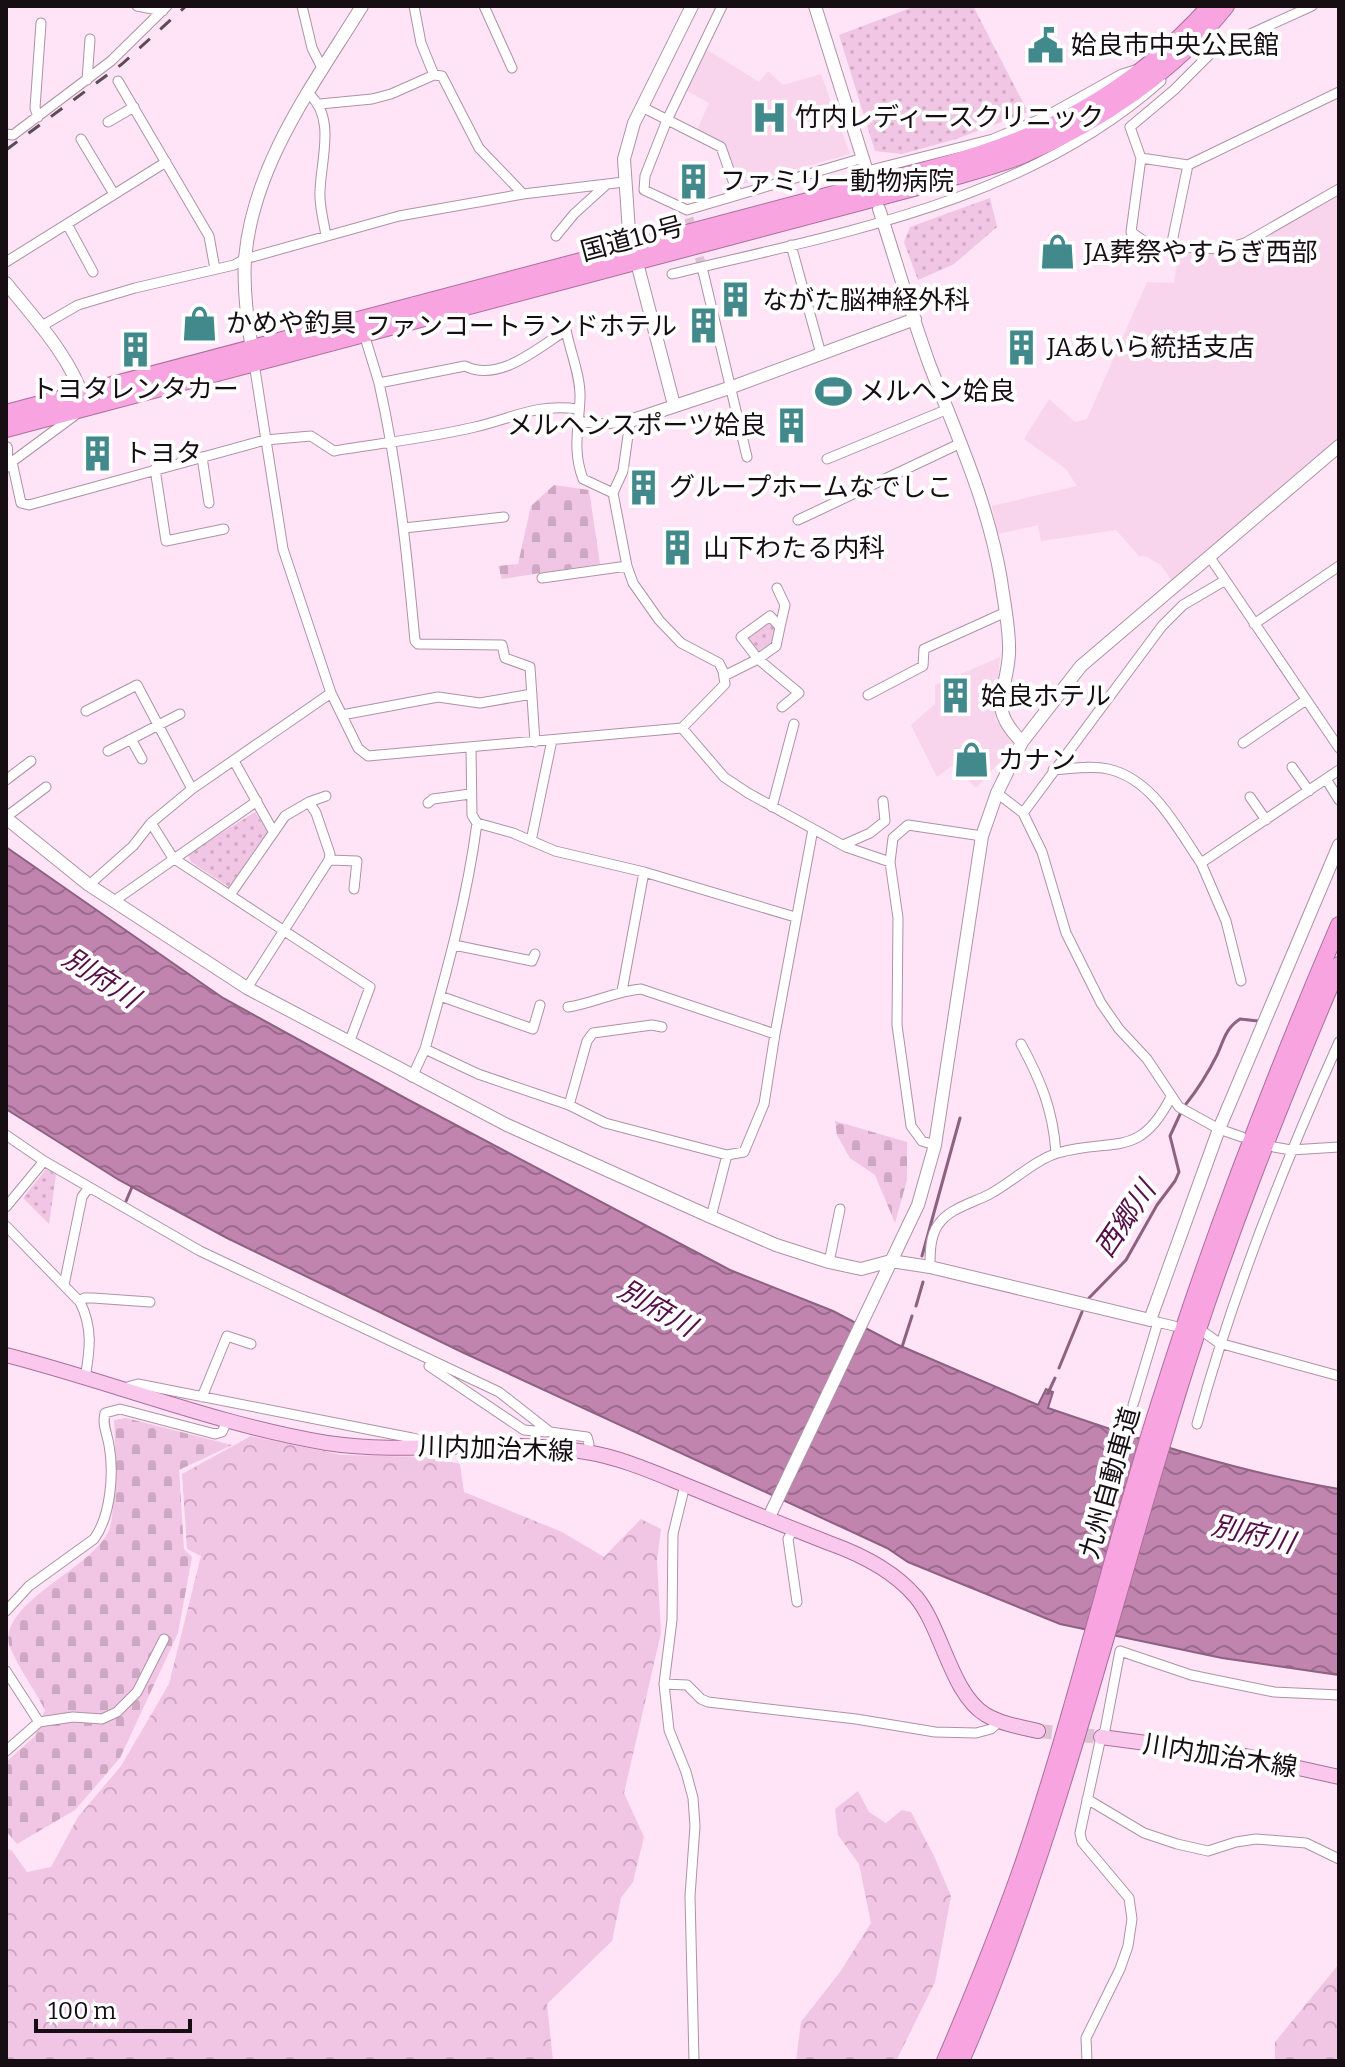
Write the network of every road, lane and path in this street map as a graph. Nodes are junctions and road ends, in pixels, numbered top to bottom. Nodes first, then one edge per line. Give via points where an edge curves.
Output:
1 (137, 6) edge
2 (302, 6) edge
3 (362, 6) edge
4 (414, 6) edge
5 (484, 6) edge
6 (692, 6) edge
7 (722, 6) edge
8 (815, 6) edge
9 (1210, 6) edge
10 (1226, 6) edge
11 (1312, 6) edge
12 (165, 8) edge
13 (41, 23) dead end
14 (1209, 25) junction
15 (90, 39) dead end
16 (1220, 44) junction
17 (1173, 61) junction
18 (512, 68) dead end
19 (1145, 68) junction
20 (323, 70) junction
21 (434, 75) junction
22 (87, 80) junction
23 (118, 81) dead end
24 (1339, 92) edge
25 (309, 94) junction
26 (320, 104) junction
27 (134, 107) junction
28 (642, 107) junction
29 (38, 117) junction
30 (667, 120) junction
31 (108, 122) dead end
32 (6, 134) edge
33 (81, 139) dead end
34 (1141, 158) junction
35 (166, 162) junction
36 (1188, 165) junction
37 (866, 169) junction
38 (624, 182) junction
39 (606, 185) junction
40 (1339, 189) edge
41 (114, 194) junction
42 (523, 194) junction
43 (738, 195) junction
44 (881, 215) junction
45 (67, 224) junction
46 (326, 236) junction
47 (556, 236) dead end
48 (791, 245) junction
49 (1171, 247) junction
50 (635, 255) junction
51 (245, 259) junction
52 (6, 262) edge
53 (702, 267) junction
54 (215, 269) junction
55 (93, 272) dead end
56 (672, 274) dead end
57 (6, 283) edge
58 (915, 319) junction
59 (40, 327) junction
60 (364, 334) junction
61 (821, 354) junction
62 (253, 355) junction
63 (379, 383) junction
64 (732, 387) junction
65 (84, 400) junction
66 (674, 405) junction
67 (578, 409) junction
68 (948, 409) junction
69 (6, 413) edge
70 (577, 421) junction
71 (630, 421) junction
72 (6, 429) edge
73 (265, 440) junction
74 (392, 441) junction
75 (961, 443) junction
76 (1339, 446) edge
77 (6, 448) edge
78 (202, 457) junction
79 (747, 457) dead end
80 (827, 459) dead end
81 (9, 464) edge
82 (155, 469) junction
83 (613, 493) junction
84 (209, 503) dead end
85 (504, 517) dead end
86 (798, 520) dead end
87 (404, 528) junction
88 (224, 529) dead end
89 (1209, 556) junction
90 (627, 566) junction
91 (1339, 566) edge
92 (542, 578) dead end
93 (1224, 581) junction
94 (777, 588) dead end
95 (1006, 612) junction
96 (1254, 624) junction
97 (780, 627) junction
98 (758, 659) junction
99 (724, 676) junction
100 (331, 693) junction
101 (532, 694) junction
102 (868, 695) dead end
103 (1306, 700) junction
104 (782, 707) dead end
105 (86, 711) dead end
106 (180, 714) dead end
107 (342, 715) junction
108 (794, 724) dead end
109 (158, 725) junction
110 (682, 728) junction
111 (131, 739) junction
112 (552, 740) junction
113 (535, 742) junction
114 (1022, 742) junction
115 (1243, 743) dead end
116 (471, 748) junction
117 (1339, 748) edge
118 (108, 751) dead end
119 (142, 759) dead end
120 (31, 761) dead end
121 (234, 761) junction
122 (1292, 767) dead end
123 (1053, 770) junction
124 (1339, 770) edge
125 (1326, 779) junction
126 (6, 780) edge
127 (46, 787) dead end
128 (192, 789) junction
129 (1309, 791) junction
130 (997, 793) junction
131 (470, 794) junction
132 (326, 796) dead end
133 (1250, 797) dead end
134 (1339, 800) edge
135 (257, 801) junction
136 (883, 801) dead end
137 (309, 802) junction
138 (428, 803) dead end
139 (772, 807) junction
140 (1023, 813) junction
141 (6, 818) edge
142 (1266, 820) junction
143 (151, 823) junction
144 (477, 823) junction
145 (813, 829) junction
146 (273, 831) junction
147 (982, 836) junction
148 (531, 841) junction
149 (843, 845) junction
150 (1339, 845) edge
151 (173, 858) junction
152 (329, 860) junction
153 (890, 862) junction
154 (1201, 863) junction
155 (644, 872) junction
156 (89, 885) junction
157 (354, 889) dead end
158 (230, 895) junction
159 (114, 901) junction
160 (795, 917) junction
161 (1339, 925) edge
162 (284, 931) junction
163 (454, 945) junction
164 (535, 954) dead end
165 (1339, 965) edge
166 (1241, 981) dead end
167 (247, 988) junction
168 (622, 991) junction
169 (440, 996) junction
170 (540, 1005) dead end
171 (568, 1007) dead end
172 (662, 1027) dead end
173 (775, 1034) junction
174 (1339, 1042) edge
175 (349, 1043) junction
176 (1021, 1044) dead end
177 (425, 1049) junction
178 (412, 1077) junction
179 (1171, 1097) junction
180 (569, 1105) junction
181 (1219, 1129) junction
182 (6, 1135) edge
183 (1242, 1137) dead end
184 (935, 1145) junction
185 (1274, 1147) dead end
186 (1339, 1147) edge
187 (1291, 1150) junction
188 (1056, 1153) junction
189 (727, 1155) junction
190 (44, 1161) junction
191 (89, 1187) junction
192 (6, 1207) edge
193 (840, 1209) dead end
194 (711, 1217) junction
195 (6, 1226) edge
196 (891, 1261) junction
197 (829, 1262) junction
198 (930, 1267) junction
199 (64, 1285) junction
200 (80, 1302) junction
201 (150, 1302) dead end
202 (1154, 1321) junction
203 (1174, 1326) dead end
204 (1205, 1333) dead end
205 (1219, 1343) junction
206 (251, 1344) dead end
207 (400, 1352) dead end
208 (6, 1355) edge
209 (1339, 1376) edge
210 (85, 1378) junction
211 (120, 1389) junction
212 (1170, 1392) junction
213 (202, 1397) junction
214 (1133, 1405) dead end
215 (228, 1419) junction
216 (1197, 1424) dead end
217 (550, 1432) junction
218 (425, 1447) junction
219 (588, 1452) junction
220 (685, 1485) junction
221 (770, 1514) junction
222 (793, 1529) junction
223 (797, 1602) dead end
224 (6, 1611) edge
225 (164, 1639) dead end
226 (1096, 1643) junction
227 (6, 1671) edge
228 (664, 1684) junction
229 (1339, 1695) edge
230 (1000, 1721) junction
231 (39, 1722) junction
232 (1038, 1731) tunnel mouth
233 (1101, 1737) junction
234 (6, 1751) edge
235 (1339, 1777) edge
236 (1087, 1799) junction
237 (1339, 1859) edge
238 (694, 2061) edge
239 (945, 2061) edge
240 (961, 2061) edge
241 (1087, 2061) edge

1 - 12 street
2 - 20 street
3 - 20 street
4 - 21 street
5 - 18 street
6 - 28 street
7 - 30 street
8 - 37 street
9 - 19 highway, 国道10号
10 - 14 highway, 国道10号
11 - 16 street
12 - 22 street
13 - 29 street
14 - 16 street
14 - 17 highway, 国道10号
15 - 22 street
16 - 34 street via 1130,127
17 - 44 street via 1163,79 1110,123 1050,157 948,200
17 - 50 highway, 国道10号 via 1092,121 1020,156 940,181
19 - 37 street via 1122,74 993,139
19 - 50 highway, 国道10号 via 1073,116 1007,147
20 - 25 street
21 - 26 street via 372,99
21 - 42 street via 442,76 479,148
22 - 29 street
23 - 27 street
24 - 36 street
25 - 26 street
25 - 51 street via 267,169
26 - 46 street via 325,134 319,194
27 - 31 street
27 - 35 street
28 - 30 street
28 - 38 street via 628,138
29 - 32 street via 13,135
30 - 43 street via 721,147
30 - 43 street via 644,190 688,214
33 - 41 street
34 - 36 street
34 - 49 street via 1131,232 1151,246
35 - 41 street
35 - 54 street via 209,236
36 - 49 street
37 - 43 street
38 - 39 street
38 - 50 street
39 - 42 street
39 - 47 street
40 - 49 street via 1245,243 1223,249
41 - 45 street
42 - 46 street via 399,216
44 - 48 street
44 - 58 street
45 - 52 street
45 - 55 street
46 - 51 street
48 - 53 street
48 - 61 street
50 - 60 highway, 国道10号
50 - 62 highway, 国道10号
50 - 66 street
51 - 54 street
51 - 62 street
53 - 56 street
53 - 64 street
54 - 59 street via 78,305
57 - 59 street
58 - 61 street
58 - 68 street
59 - 65 street via 78,381
60 - 62 highway, 国道10号
60 - 63 street
61 - 64 street
62 - 65 highway, 国道10号
62 - 73 street
63 - 67 street via 465,366 477,372 512,365 566,330
63 - 74 street
64 - 66 street
64 - 79 street
65 - 69 highway, 国道10号
65 - 72 highway, 国道10号
65 - 81 street
66 - 71 street
67 - 70 street
67 - 74 street via 529,410 473,428
68 - 75 street
68 - 80 street
70 - 71 street
70 - 83 street via 575,446 583,479
71 - 83 street via 620,484
73 - 74 street via 311,436 334,451
73 - 78 street
73 - 100 street via 283,549
74 - 87 street
75 - 86 street
75 - 95 street via 987,517
76 - 89 street
77 - 81 street
78 - 82 street
78 - 84 street
81 - 82 street via 21,503 29,505
82 - 88 street via 166,541
83 - 90 street
85 - 87 street
87 - 101 street via 415,641 502,645 505,658 530,667
89 - 93 street
89 - 114 street via 1081,666
90 - 92 street
90 - 99 street via 659,620 681,643 719,663
91 - 96 street
93 - 96 street
93 - 123 street via 1183,605 1162,626
94 - 97 street via 785,605
95 - 102 street via 924,649 923,666
95 - 114 street via 1009,653 1002,718
96 - 103 street
97 - 98 street via 776,646
97 - 98 street via 770,616 741,637
98 - 99 street
98 - 104 street via 799,693
99 - 110 street via 725,684
100 - 107 street
100 - 121 street
101 - 107 street via 480,703 438,697
101 - 113 street
103 - 115 street
103 - 117 street
105 - 109 street via 137,685
106 - 109 street
107 - 116 street via 358,748 368,756
108 - 139 street
109 - 111 street
109 - 128 street
110 - 112 street
110 - 139 street via 724,777
111 - 118 street
111 - 119 street
112 - 113 street
112 - 148 street
113 - 116 street
114 - 130 street
116 - 131 street
120 - 126 street
121 - 128 street
121 - 135 street
122 - 129 street
123 - 140 street
123 - 154 street via 1107,768 1136,779
124 - 125 street
125 - 129 street
125 - 134 street
127 - 141 street
128 - 143 street
129 - 142 street
130 - 140 street
130 - 147 street
131 - 138 street
131 - 144 street
132 - 137 street
133 - 142 street
135 - 146 street
135 - 151 street
136 - 149 street via 885,821
137 - 146 street via 291,811
137 - 152 street
139 - 145 street
140 - 179 street via 1042,852 1066,933 1101,1003
141 - 156 street
142 - 154 street
143 - 151 street
143 - 156 street
144 - 148 street
144 - 163 street
145 - 149 street
145 - 160 street
146 - 158 street
147 - 153 street via 908,825 893,838
147 - 184 street
148 - 155 street
149 - 153 street
150 - 181 street
151 - 158 street
151 - 159 street
152 - 157 street via 357,861
152 - 162 street
153 - 184 street via 898,918 897,1025 911,1126 922,1141
154 - 166 street via 1226,921
155 - 160 street
155 - 168 street
156 - 159 street
158 - 162 street
159 - 167 street
160 - 173 street
161 - 212 highway, 九州自動車道 via 1225,1208
162 - 167 street
162 - 175 street via 370,987
163 - 164 street via 532,961
163 - 169 street
165 - 212 highway, 九州自動車道
167 - 175 street
168 - 171 street
168 - 173 street via 651,991
169 - 170 street via 533,1029
169 - 177 street
172 - 180 street via 593,1033
173 - 189 street via 764,1104 744,1152
174 - 187 street
175 - 178 street
176 - 188 street via 1045,1094
177 - 178 street
177 - 180 street via 478,1074
178 - 194 street
179 - 181 street
179 - 188 street via 1159,1121 1137,1139
180 - 189 street via 605,1123
181 - 183 street
181 - 202 street
182 - 190 street
184 - 196 street via 918,1205
185 - 187 street
186 - 187 street
187 - 205 street
188 - 198 street via 946,1216 934,1234
189 - 194 street
190 - 191 street
190 - 192 street
191 - 199 street via 82,1197
191 - 217 street via 200,1251 499,1392
193 - 197 street
194 - 197 street
195 - 199 street
196 - 197 street via 861,1269
196 - 198 street
196 - 221 street
198 - 202 street
199 - 200 street
200 - 201 street
200 - 210 street via 91,1345
202 - 203 street
202 - 214 street
204 - 205 street
205 - 209 street
205 - 216 street
206 - 213 street via 227,1336
207 - 217 street via 449,1378 524,1430
208 - 210 main road, 川内加治木線
210 - 211 main road, 川内加治木線
211 - 213 street via 138,1384
211 - 215 main road, 川内加治木線
212 - 226 highway, 九州自動車道
213 - 218 street via 421,1440
215 - 218 main road, 川内加治木線 via 328,1443
215 - 224 street via 215,1434 120,1409 105,1413 111,1464 101,1529
217 - 219 street via 587,1437
218 - 219 main road, 川内加治木線 via 498,1445
219 - 220 main road, 川内加治木線
220 - 221 main road, 川内加治木線
220 - 228 street via 673,1534 672,1620
221 - 222 main road, 川内加治木線
222 - 223 street via 788,1539
222 - 230 main road, 川内加治木線 via 854,1553 899,1580 917,1598 967,1697
225 - 231 street via 137,1692 117,1712 102,1719
226 - 239 highway, 九州自動車道 via 1021,1869
226 - 240 highway, 九州自動車道 via 1035,1873
227 - 231 street
228 - 230 street via 687,1685 708,1702 935,1732 976,1733
228 - 238 street via 669,1730 693,1798
229 - 233 street via 1274,1692 1191,1675 1120,1651
230 - 232 main road, 川内加治木線
231 - 234 street
233 - 235 main road, 川内加治木線 via 1245,1756
233 - 236 street
236 - 237 street via 1144,1833 1177,1844 1208,1851 1256,1839 1306,1843
236 - 241 street via 1082,1842 1129,1898 1132,1919 1120,1969 1086,2038

